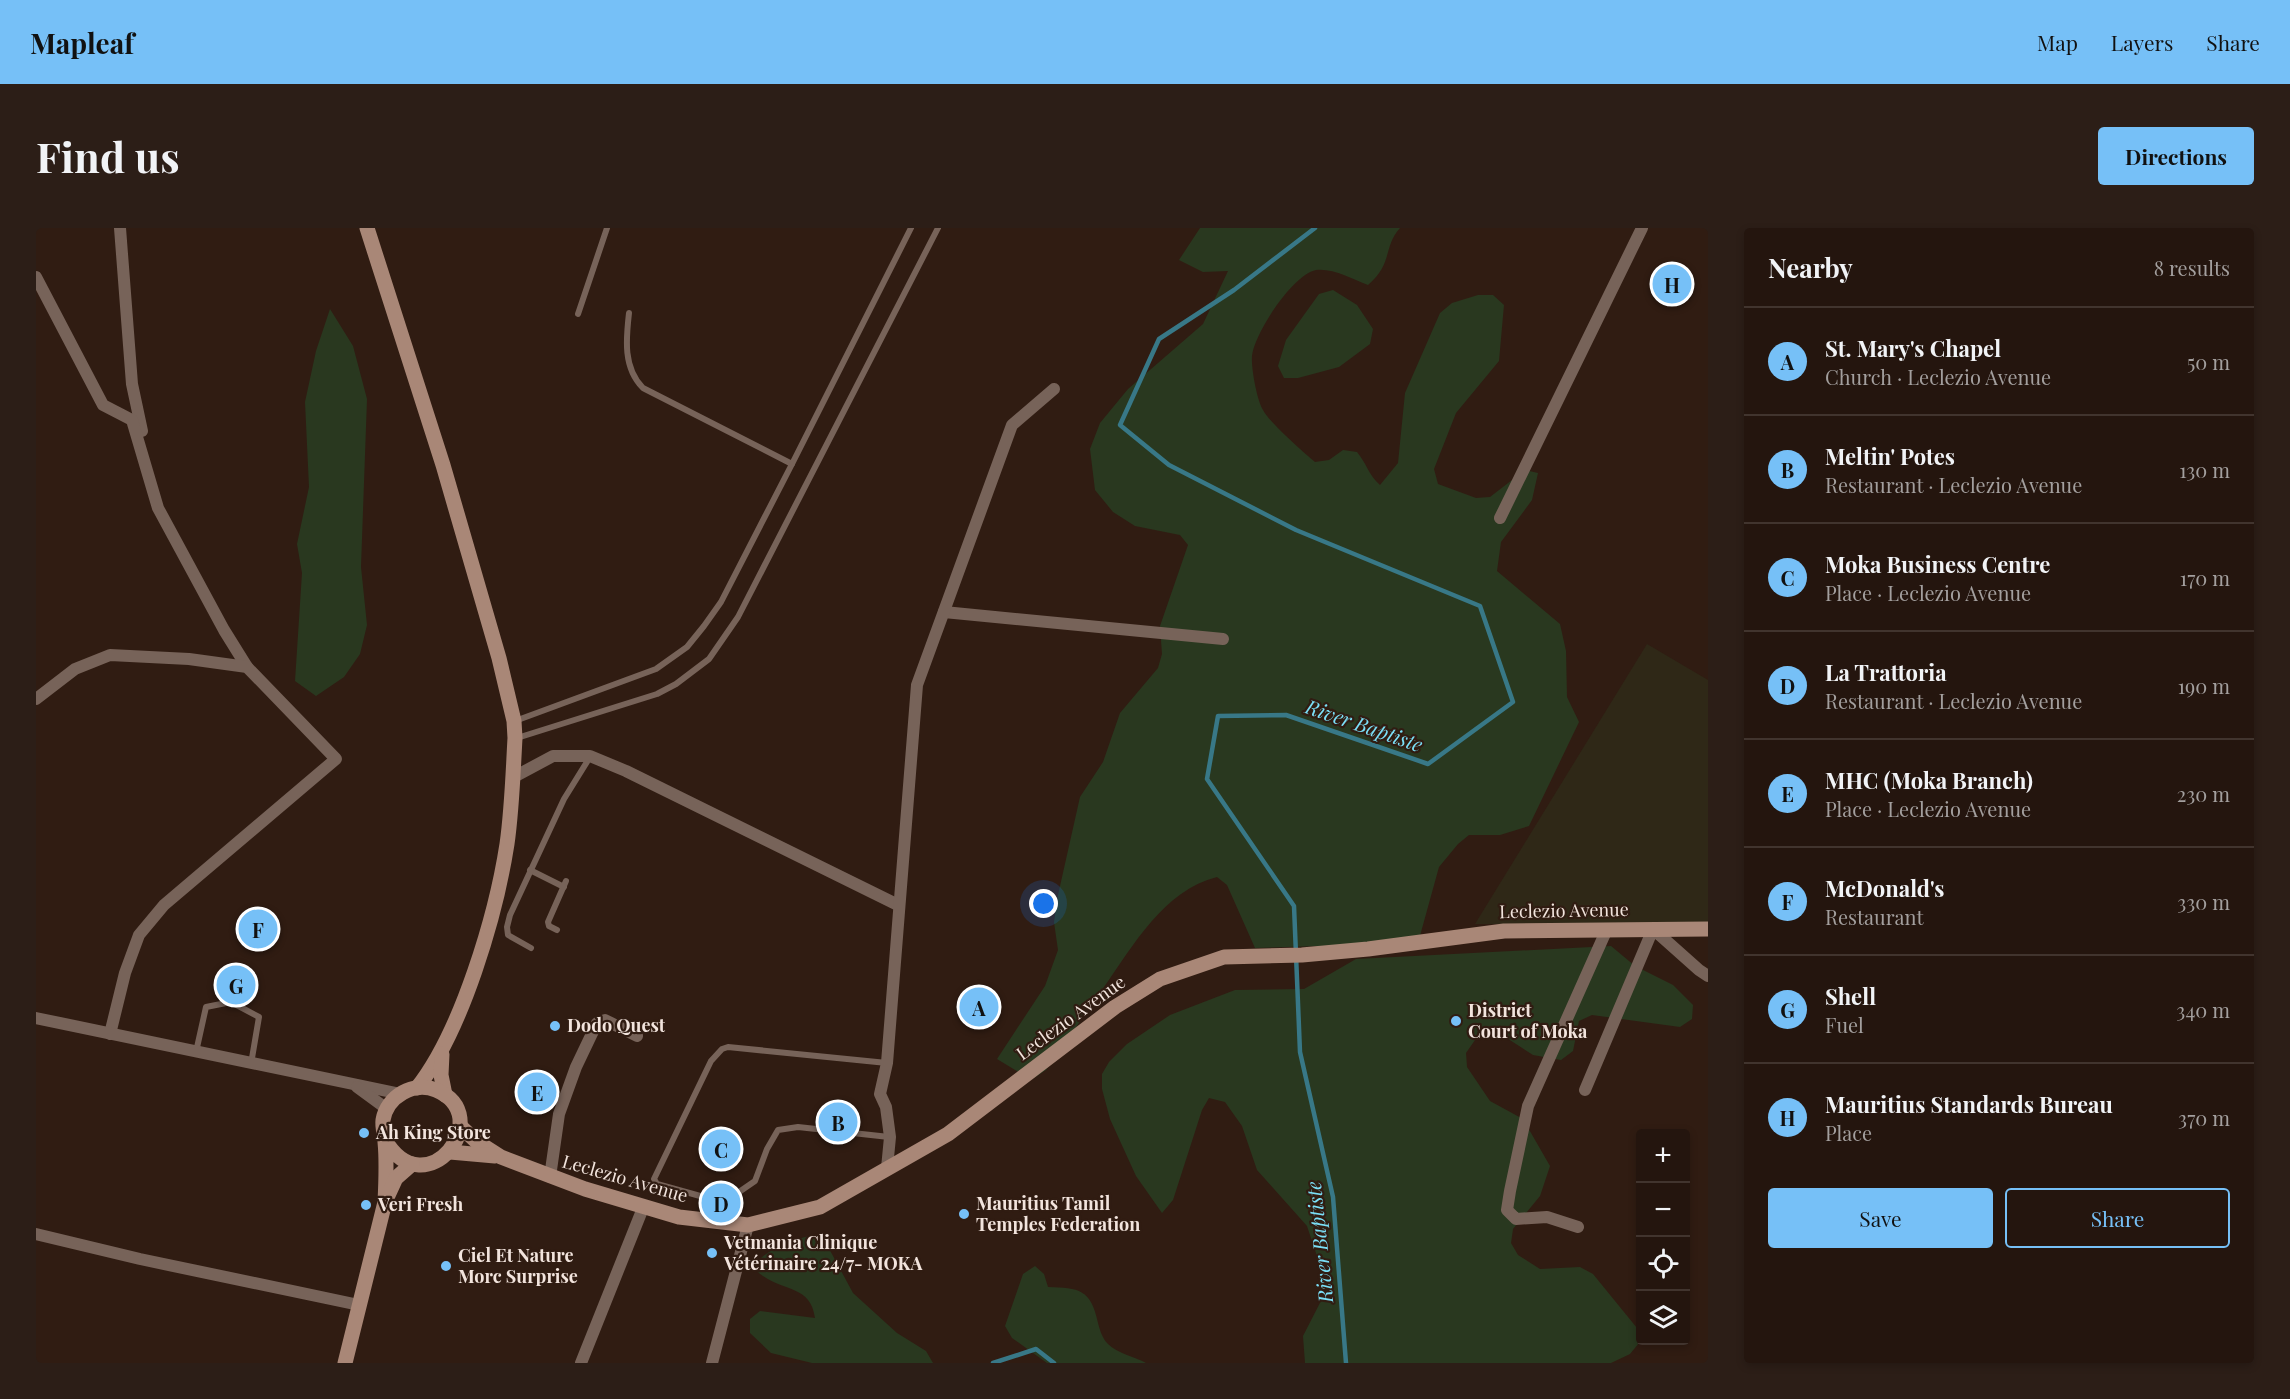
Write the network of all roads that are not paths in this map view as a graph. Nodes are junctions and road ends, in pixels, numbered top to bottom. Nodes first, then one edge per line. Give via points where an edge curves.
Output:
1 (120, 228) edge
2 (607, 228) edge
3 (911, 228) edge
4 (938, 228) edge
5 (1642, 228) edge
6 (367, 230) edge
7 (36, 277) edge
8 (629, 313) dead end
9 (578, 314) dead end
10 (1053, 390) dead end
11 (792, 464) junction
12 (158, 508) junction
13 (1500, 518) dead end
14 (944, 612) junction
15 (1222, 639) dead end
16 (248, 667) junction
17 (36, 699) edge
18 (514, 722) junction
19 (515, 738) junction
20 (590, 756) junction
21 (512, 778) junction
22 (530, 870) junction
23 (898, 905) junction
24 (1607, 929) junction
25 (1653, 929) junction
26 (1708, 929) edge
27 (557, 930) dead end
28 (531, 948) dead end
29 (1708, 976) edge
30 (36, 1018) edge
31 (110, 1034) junction
32 (637, 1036) dead end
33 (442, 1051) junction
34 (195, 1052) junction
35 (887, 1063) junction
36 (251, 1064) junction
37 (351, 1083) junction
38 (417, 1088) junction
39 (1585, 1090) dead end
40 (401, 1094) junction
41 (445, 1095) junction
42 (387, 1109) junction
43 (460, 1126) junction
44 (890, 1137) junction
45 (385, 1140) junction
46 (450, 1152) junction
47 (501, 1157) junction
48 (412, 1164) junction
49 (887, 1168) junction
50 (550, 1177) junction
51 (385, 1202) junction
52 (643, 1208) junction
53 (748, 1225) junction
54 (1578, 1227) dead end
55 (36, 1234) edge
56 (359, 1305) junction
57 (345, 1363) edge
58 (581, 1363) edge
59 (712, 1363) edge

1 - 12 street via 132,384
2 - 9 lane
3 - 11 lane
4 - 19 lane via 738,617 709,659 657,694
5 - 13 street
6 - 18 main road via 443,465
7 - 12 street via 102,405 132,420
8 - 11 lane via 629,365 643,388
10 - 14 street via 1012,425
11 - 18 lane via 721,602 687,647 656,669
12 - 16 street
14 - 15 street
14 - 23 street via 917,685
16 - 17 street via 189,659 110,656 75,669
16 - 31 street via 336,759 171,898 145,928 125,973
18 - 19 main road
19 - 21 main road
20 - 21 street via 554,756
20 - 22 lane
20 - 23 street
21 - 33 main road via 507,843 494,905 471,980
22 - 27 lane via 565,884 548,922
22 - 28 lane via 510,915 507,932
23 - 35 street
24 - 25 main road, Leclezio Avenue
24 - 49 main road, Leclezio Avenue via 1504,931 1368,949 1224,957 1160,979 1115,1007 948,1134
24 - 54 street via 1528,1106 1509,1191 1508,1210 1516,1219 1547,1217
25 - 26 main road, Leclezio Avenue
25 - 29 street
25 - 39 street
30 - 31 street
31 - 34 street
32 - 50 street via 605,1020 597,1023 560,1114
33 - 38 main road
33 - 41 main road
34 - 36 street
34 - 36 lane via 206,1007 231,1002 259,1017
35 - 44 street via 880,1094
35 - 44 lane via 722,1049 711,1060 654,1179 657,1184 711,1199 739,1192 755,1181 766,1149 778,1130 798,1127
36 - 37 street
37 - 40 street
37 - 42 street
38 - 40 main road
38 - 41 main road
40 - 42 main road
41 - 43 main road via 456,1109
42 - 45 main road via 383,1119
43 - 46 main road
43 - 47 main road, Leclezio Avenue
44 - 49 street
45 - 48 main road via 401,1159
45 - 51 main road
46 - 47 main road, Leclezio Avenue
46 - 48 main road via 433,1163
47 - 50 main road, Leclezio Avenue
48 - 51 main road via 396,1178
49 - 53 main road, Leclezio Avenue via 820,1207
50 - 52 main road, Leclezio Avenue
51 - 56 main road
52 - 53 main road, Leclezio Avenue via 678,1217
52 - 58 street
53 - 59 street
55 - 56 street
56 - 57 main road

